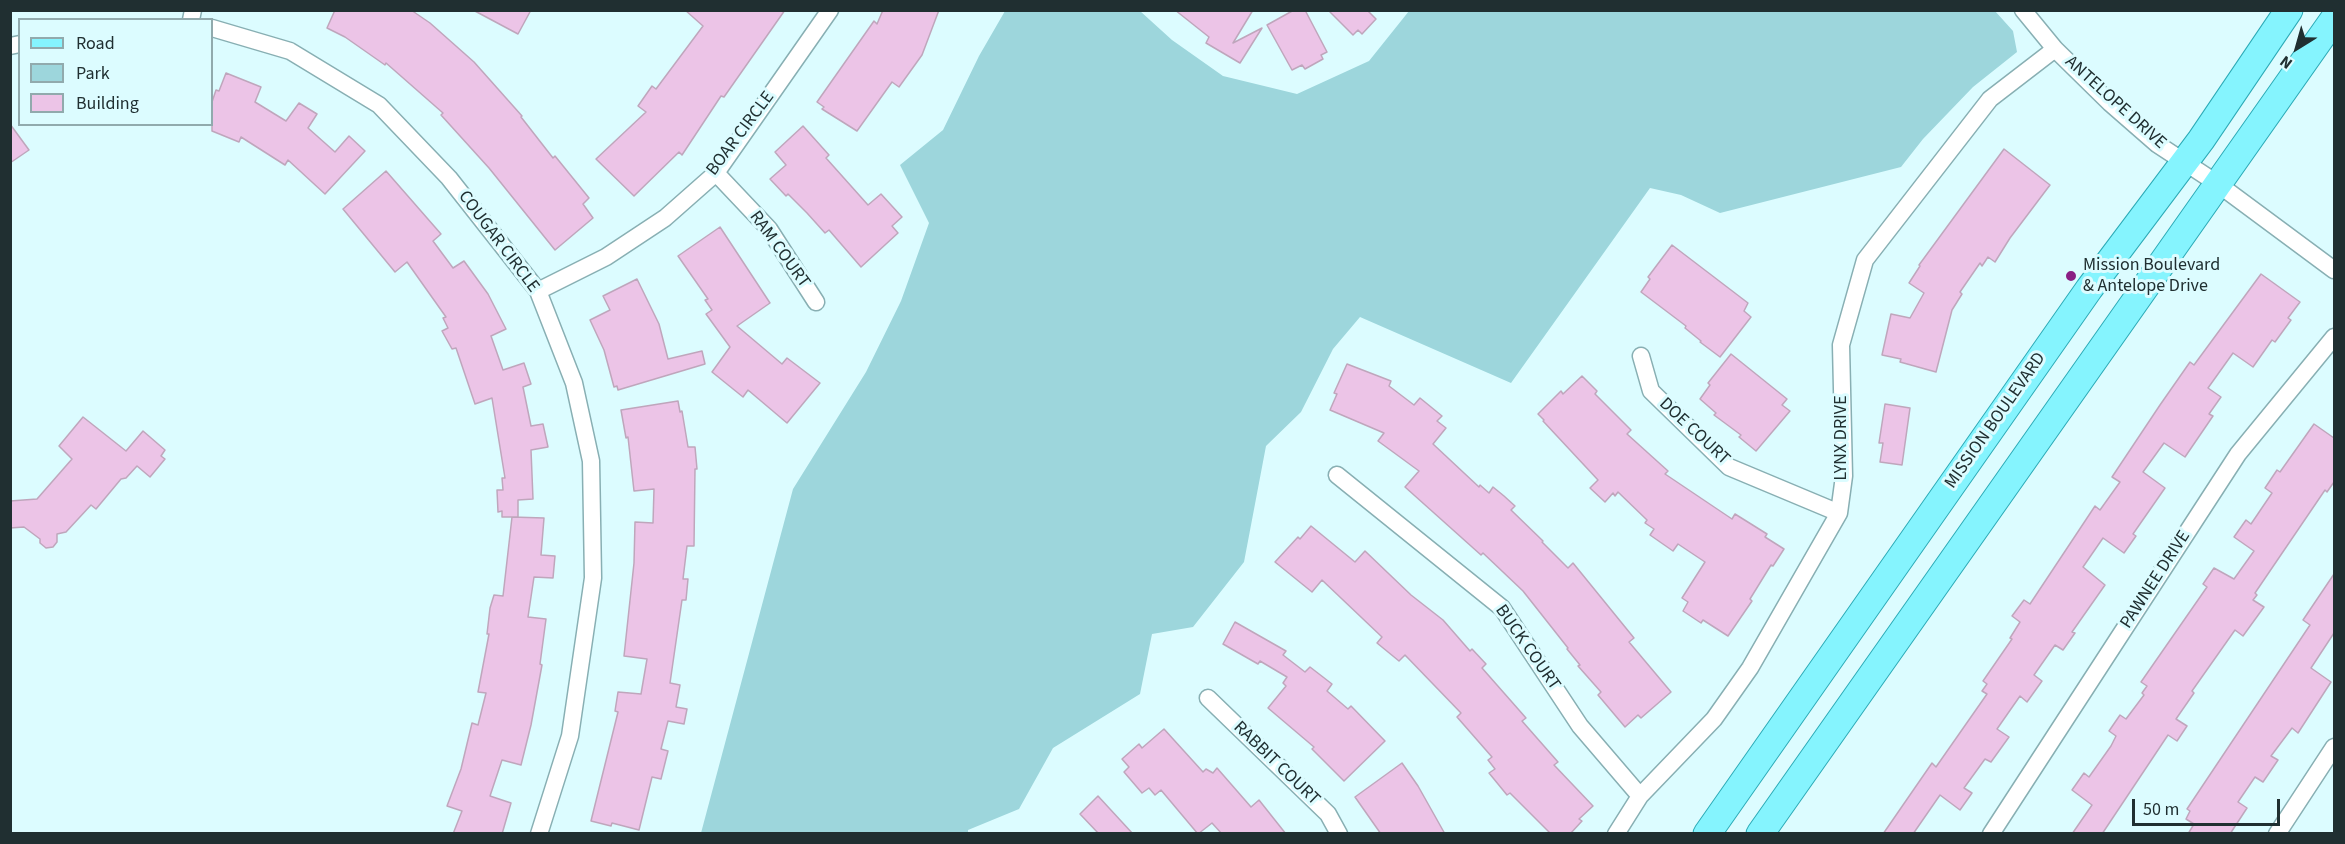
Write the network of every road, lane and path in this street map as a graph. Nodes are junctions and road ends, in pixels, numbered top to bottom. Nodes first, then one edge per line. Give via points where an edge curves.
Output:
1 (830, 10) edge
2 (2023, 10) edge
3 (2289, 10) edge
4 (2334, 19) edge
5 (213, 28) edge
6 (2055, 49) junction
7 (2186, 162) junction
8 (716, 172) junction
9 (2218, 184) junction
10 (2334, 270) edge
11 (538, 291) junction
12 (816, 302) dead end
13 (2334, 337) edge
14 (1641, 356) dead end
15 (1337, 475) dead end
16 (1839, 513) junction
17 (1208, 698) dead end
18 (2334, 747) edge
19 (1640, 796) junction
20 (539, 834) edge
21 (1339, 834) edge
22 (1616, 834) edge
23 (1707, 834) edge
24 (1760, 834) edge
25 (1991, 834) edge
26 (2277, 834) edge

1 - 8 street, BOAR CIRCLE
2 - 6 street, ANTELOPE DRIVE
3 - 7 main road, MISSION BOULEVARD
4 - 9 main road
5 - 11 street, COUGAR CIRCLE via 290,51 379,105 449,178
6 - 7 street, ANTELOPE DRIVE via 2110,103
6 - 16 street, LYNX DRIVE via 1990,99 1865,260 1841,345 1844,476
7 - 9 street, ANTELOPE DRIVE
7 - 23 main road, MISSION BOULEVARD via 2089,289
8 - 11 street, BOAR CIRCLE via 665,218 606,257
8 - 12 street, RAM COURT via 769,230
9 - 10 street, ANTELOPE DRIVE
9 - 24 main road
11 - 20 street, COUGAR CIRCLE via 574,383 591,461 593,578 570,736
13 - 25 street, PAWNEE DRIVE via 2238,454
14 - 16 street, DOE COURT via 1651,392 1730,467
15 - 19 street, BUCK COURT via 1502,608 1580,726
16 - 19 street, LYNX DRIVE via 1750,668 1714,719
17 - 21 street, RABBIT COURT via 1328,814
18 - 26 street
19 - 22 street, LYNX DRIVE

